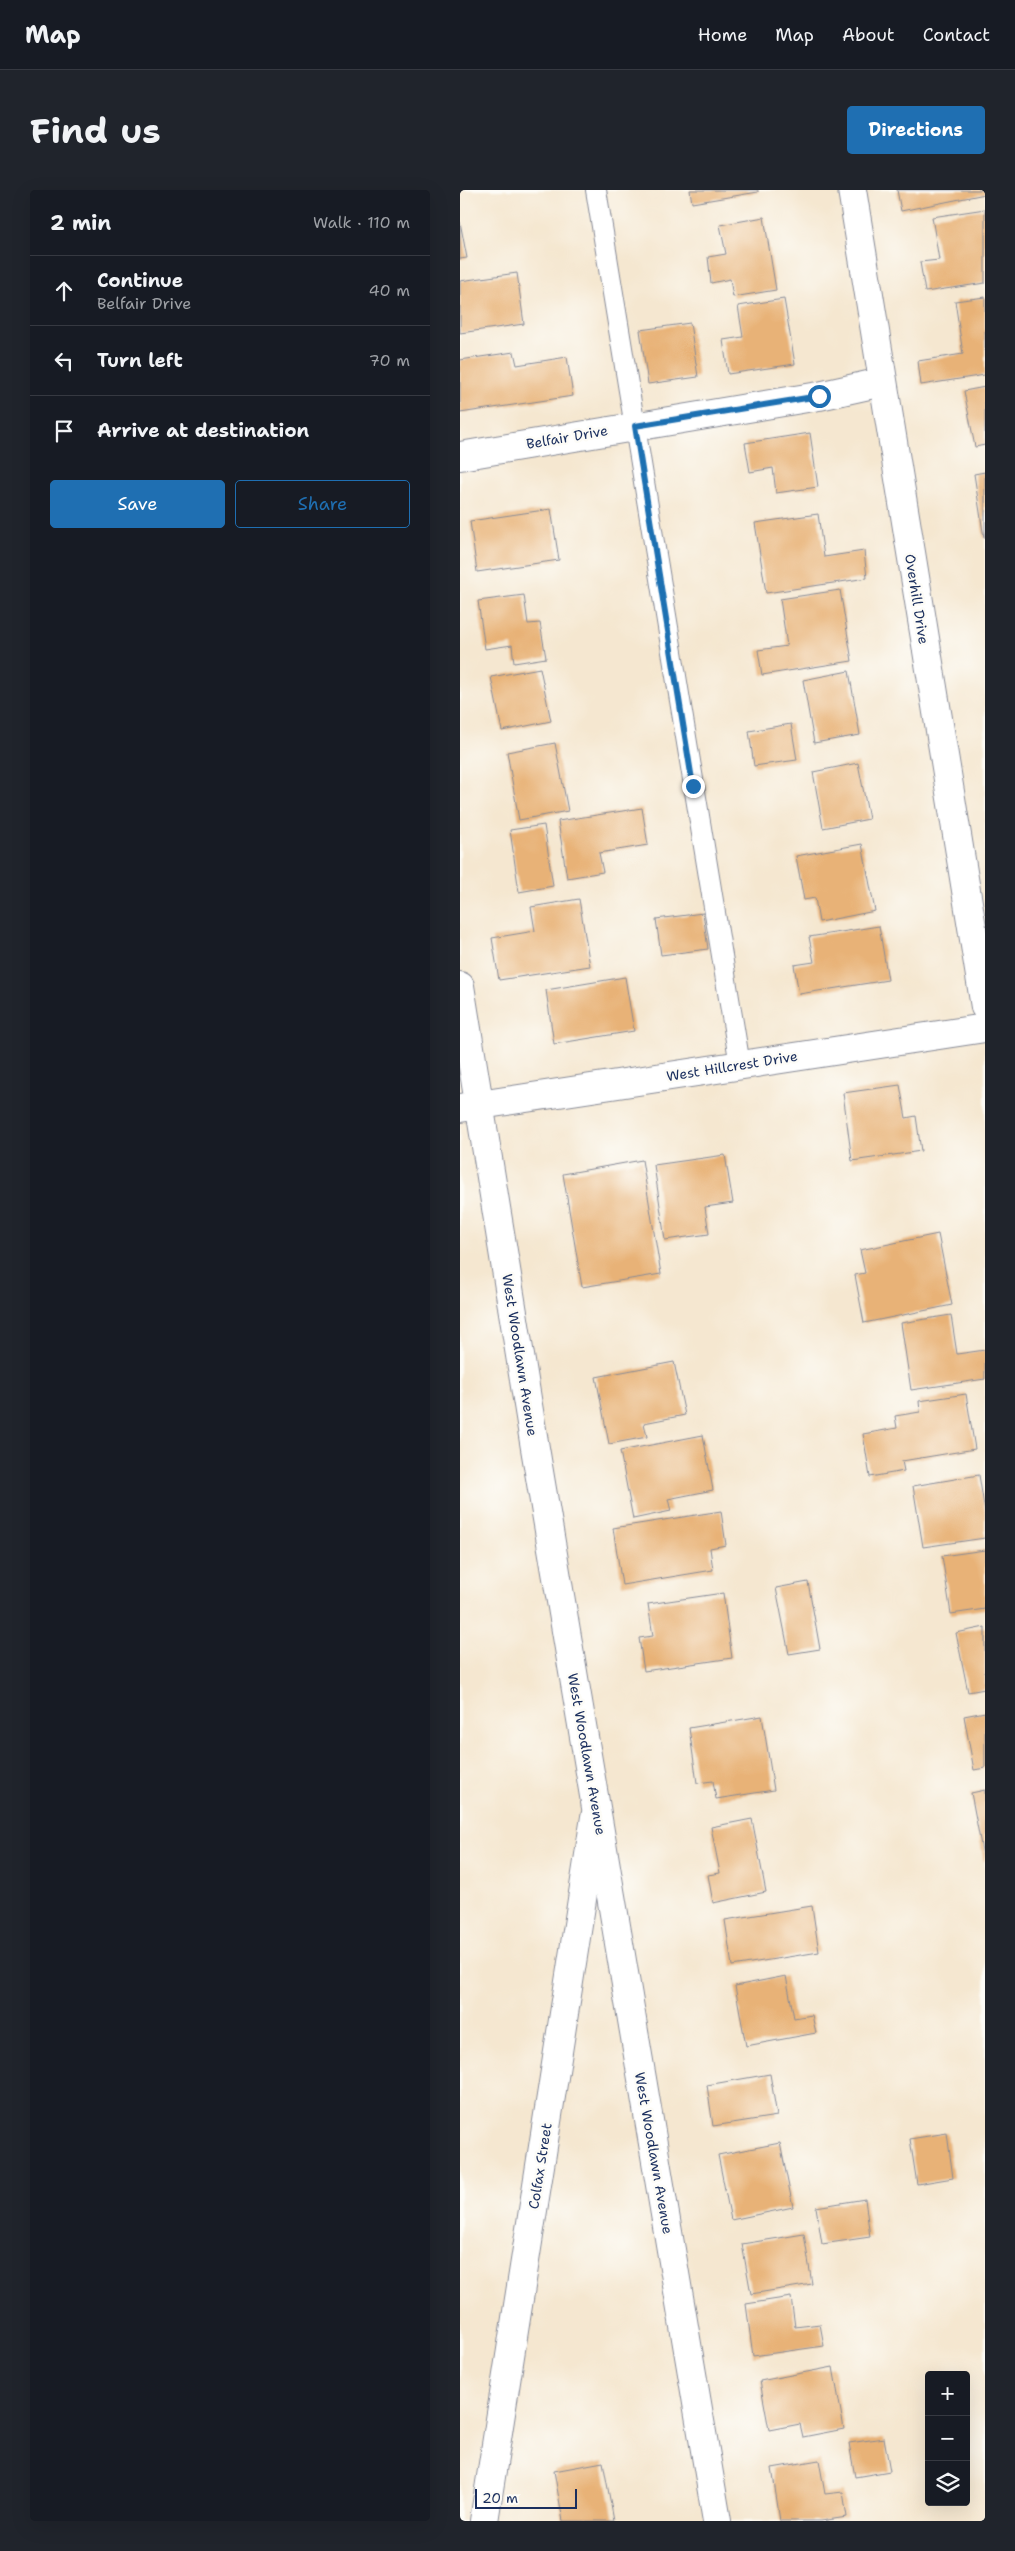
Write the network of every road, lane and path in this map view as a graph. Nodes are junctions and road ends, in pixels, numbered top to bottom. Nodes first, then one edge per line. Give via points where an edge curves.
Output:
1 (596, 190) edge
2 (852, 190) edge
3 (882, 382) junction
4 (635, 426) junction
5 (460, 456) edge
6 (460, 986) edge
7 (985, 1007) edge
8 (985, 1028) edge
9 (740, 1065) junction
10 (460, 1082) edge
11 (470, 1106) edge
12 (596, 1810) junction
13 (484, 2521) edge
14 (717, 2521) edge

1 - 4 lane
2 - 3 street, Overhill Drive
3 - 4 street, Belfair Drive via 819,396
3 - 7 street, Overhill Drive
4 - 5 street, Belfair Drive
4 - 9 lane
6 - 11 street, West Woodlawn Avenue
8 - 9 street, West Hillcrest Drive
9 - 11 street, West Hillcrest Drive
10 - 11 street
11 - 12 street, West Woodlawn Avenue
12 - 13 street, Colfax Street
12 - 14 street, West Woodlawn Avenue

